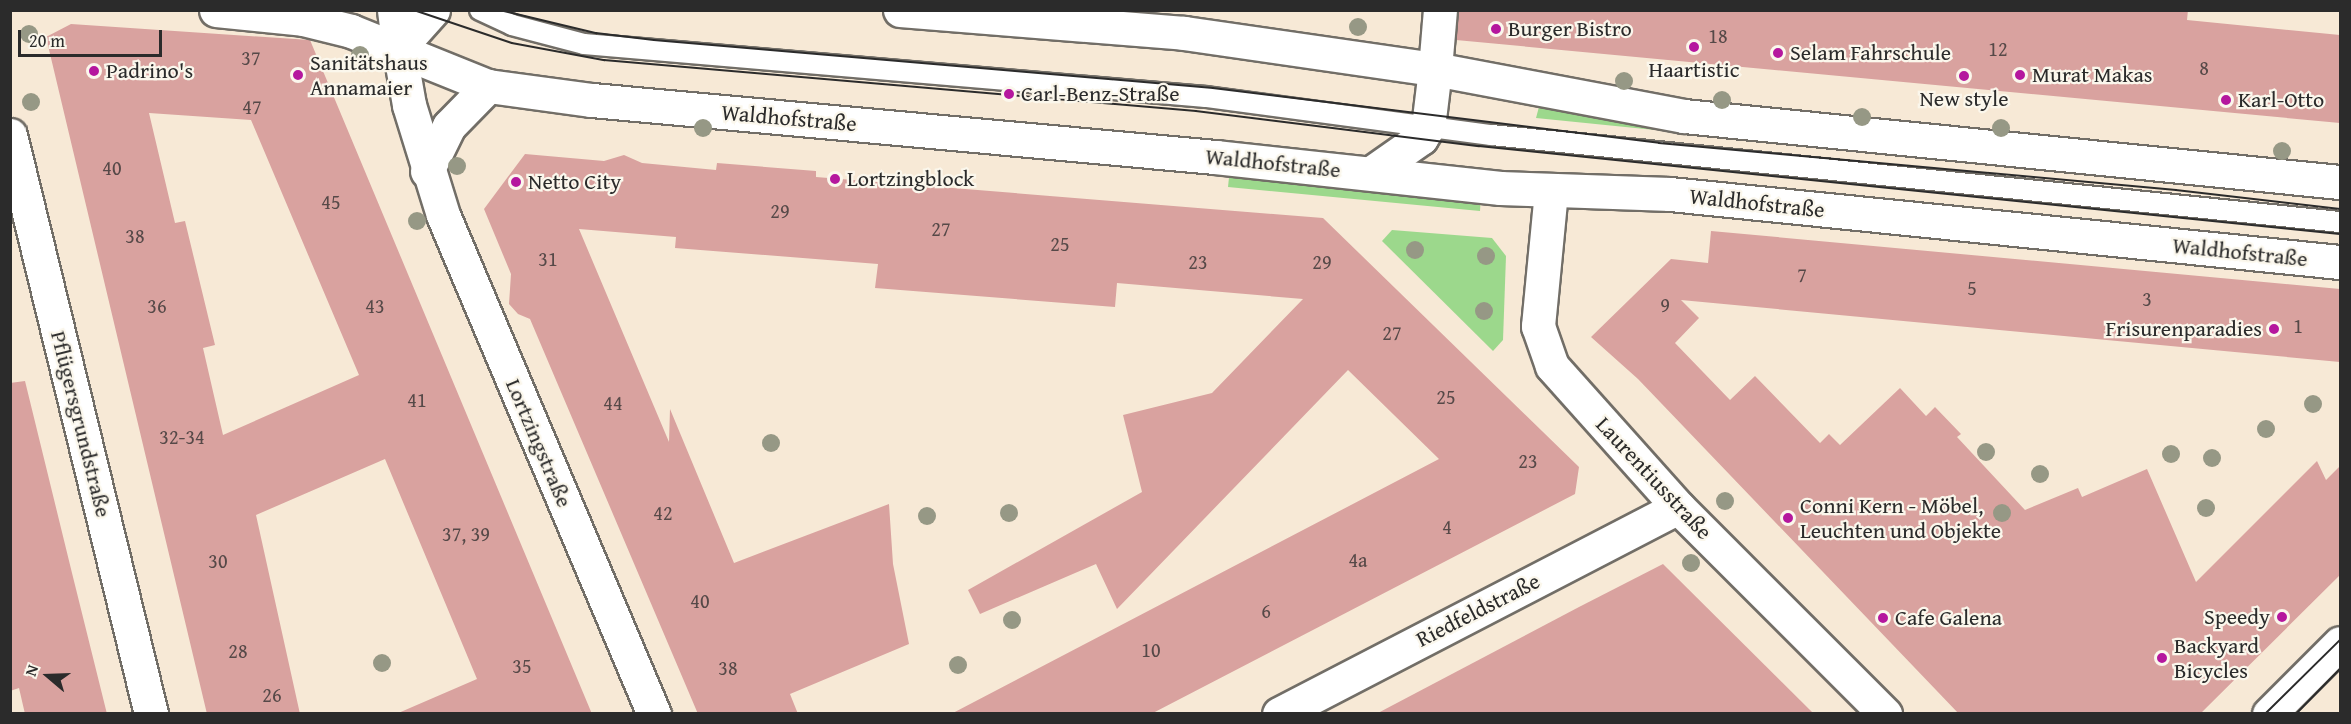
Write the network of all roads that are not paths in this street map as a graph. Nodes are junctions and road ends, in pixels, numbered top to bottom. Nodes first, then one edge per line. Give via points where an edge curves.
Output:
1 (216, 10) edge
2 (394, 10) edge
3 (433, 10) edge
4 (480, 10) edge
5 (900, 10) edge
6 (1440, 10) edge
7 (308, 15) edge
8 (399, 48) junction
9 (1435, 69) junction
10 (488, 86) junction
11 (1428, 127) junction
12 (10, 135) edge
13 (427, 171) junction
14 (1371, 173) junction
15 (2340, 182) edge
16 (1551, 192) junction
17 (2340, 222) edge
18 (2340, 262) edge
19 (1678, 507) junction
20 (2340, 643) edge
21 (151, 714) edge
22 (654, 714) edge
23 (1279, 714) edge
24 (1885, 714) edge
25 (2269, 714) edge

1 - 7 street, Waldhofstraße
2 - 8 street
3 - 8 street
4 - 11 lane via 512,25 584,44 1206,97
5 - 9 street via 1184,33
6 - 9 street
7 - 8 street, Waldhofstraße
8 - 10 street, Waldhofstraße
8 - 13 street, Lortzingstraße
9 - 11 street
9 - 15 street via 1684,116
10 - 13 street via 449,126
10 - 14 street, Waldhofstraße via 592,100
11 - 14 street via 1421,138
11 - 17 lane
12 - 21 street, Pflügersgrundstraße
13 - 22 street, Lortzingstraße
14 - 16 street, Waldhofstraße
16 - 18 street, Waldhofstraße via 1682,196
16 - 19 street, Laurentiusstraße via 1538,326 1552,366
19 - 23 street, Riedfeldstraße
19 - 24 street, Laurentiusstraße
20 - 25 street

